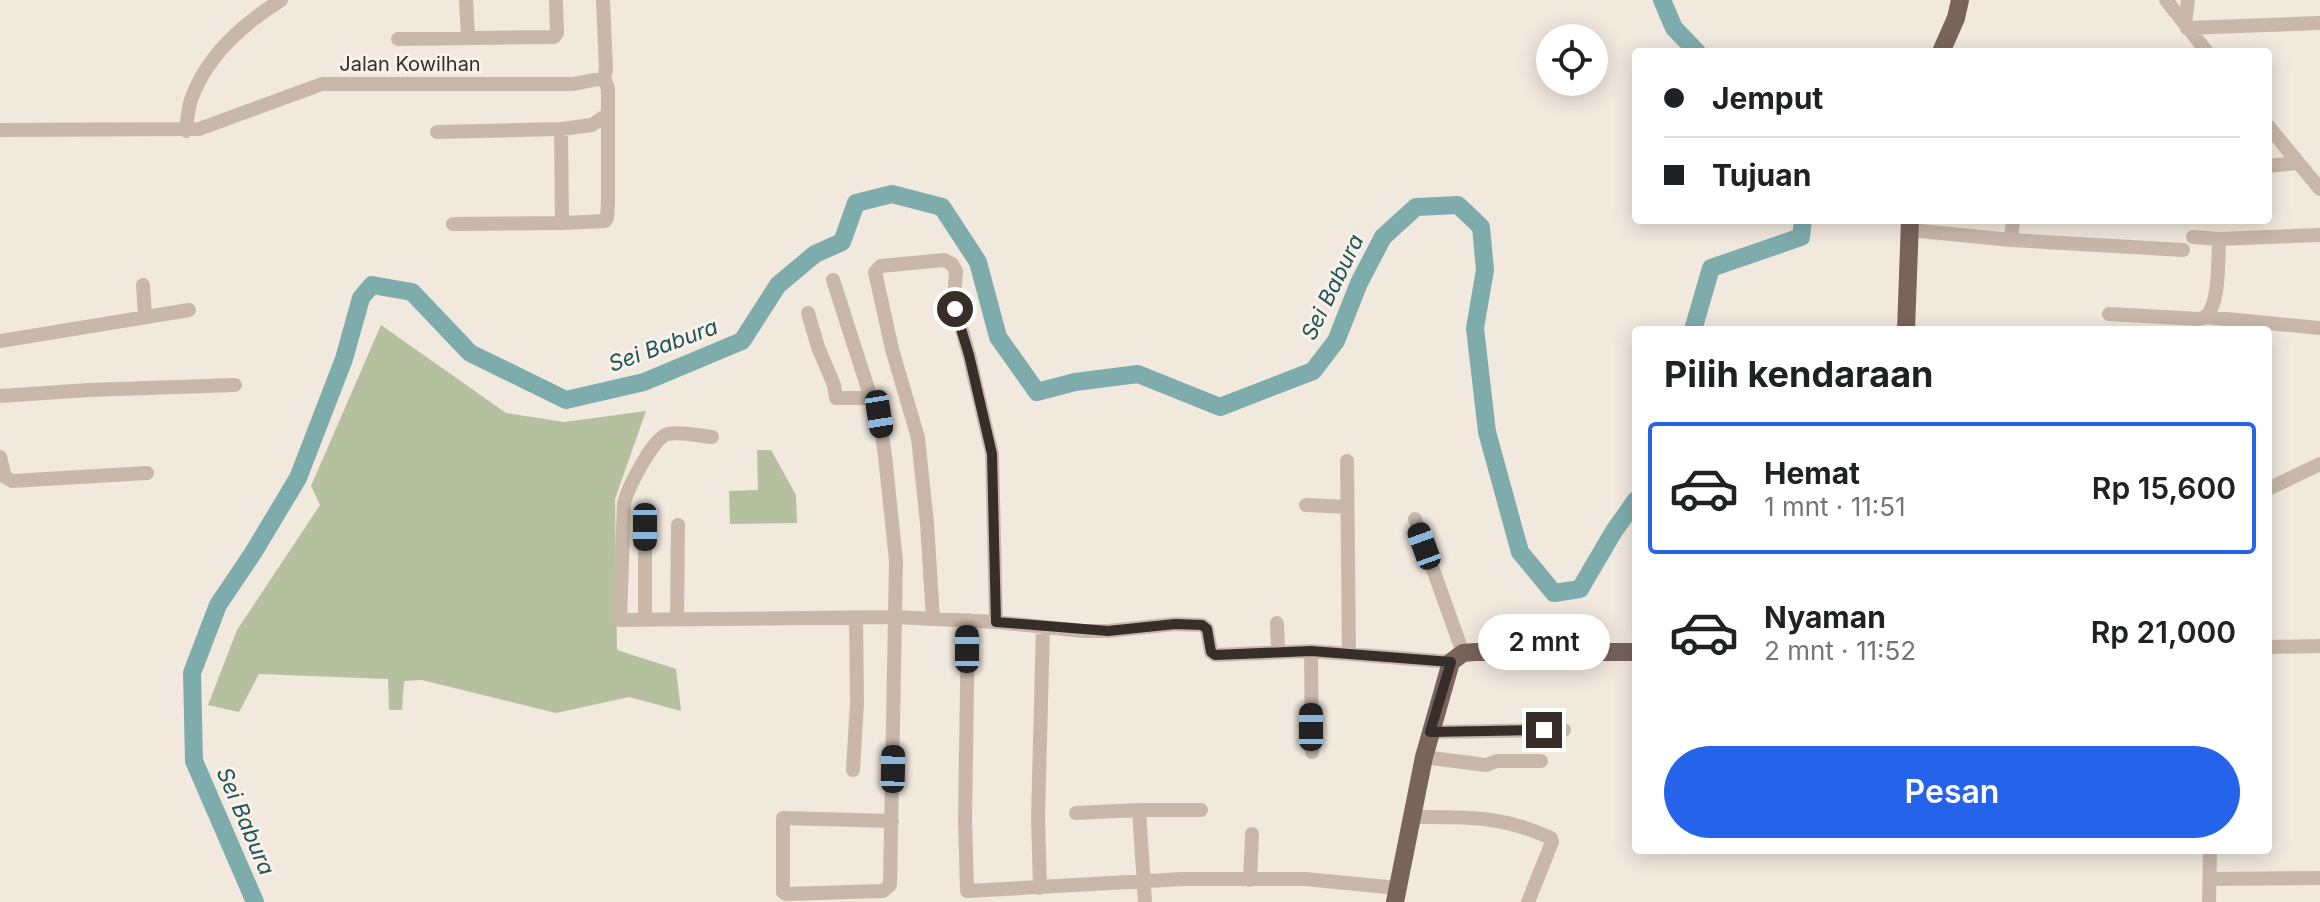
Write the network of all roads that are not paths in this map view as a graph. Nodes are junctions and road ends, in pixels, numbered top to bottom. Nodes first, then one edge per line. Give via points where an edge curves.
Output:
1 (281, 0) edge
2 (466, 0) edge
3 (556, 0) edge
4 (603, 0) edge
5 (1960, 0) edge
6 (2166, 0) edge
7 (2188, 0) edge
8 (2320, 23) edge
9 (2186, 26) junction
10 (468, 37) junction
11 (398, 39) dead end
12 (1943, 48) edge
13 (2204, 48) edge
14 (604, 78) junction
15 (608, 114) junction
16 (561, 129) junction
17 (0, 130) edge
18 (186, 131) junction
19 (2272, 131) edge
20 (437, 132) dead end
21 (2298, 163) junction
22 (2272, 166) edge
23 (2320, 189) edge
24 (562, 223) junction
25 (453, 224) dead end
26 (2013, 224) edge
27 (1910, 225) edge
28 (2320, 235) edge
29 (2193, 237) dead end
30 (2219, 239) junction
31 (2011, 240) junction
32 (2183, 250) dead end
33 (833, 280) dead end
34 (143, 285) dead end
35 (189, 310) dead end
36 (808, 313) dead end
37 (2109, 314) dead end
38 (145, 316) junction
39 (2206, 317) junction
40 (1906, 326) edge
41 (2320, 328) edge
42 (0, 341) edge
43 (235, 385) dead end
44 (0, 396) edge
45 (871, 398) junction
46 (712, 437) dead end
47 (0, 457) edge
48 (1347, 461) dead end
49 (2320, 464) edge
50 (147, 473) dead end
51 (2272, 487) edge
52 (1306, 505) dead end
53 (1347, 507) junction
54 (1415, 519) dead end
55 (678, 525) dead end
56 (645, 527) dead end
57 (895, 617) junction
58 (677, 618) junction
59 (856, 618) junction
60 (645, 619) junction
61 (933, 619) junction
62 (968, 620) junction
63 (996, 622) junction
64 (1277, 623) dead end
65 (1043, 627) junction
66 (2320, 646) edge
67 (2272, 647) edge
68 (1278, 651) junction
69 (1311, 651) junction
70 (1632, 652) edge
71 (1349, 653) junction
72 (1457, 658) junction
73 (1564, 730) dead end
74 (1430, 732) junction
75 (1312, 752) dead end
76 (1424, 757) junction
77 (1541, 761) dead end
78 (853, 770) dead end
79 (1139, 810) junction
80 (1201, 810) dead end
81 (1076, 813) dead end
82 (1411, 817) junction
83 (892, 821) junction
84 (1252, 834) dead end
85 (2210, 854) edge
86 (2320, 878) edge
87 (2210, 879) junction
88 (1250, 880) junction
89 (1145, 881) junction
90 (1040, 888) junction
91 (1397, 895) edge
92 (1145, 902) edge
93 (1528, 902) edge
94 (2209, 902) edge

1 - 18 street via 234,35 208,66 191,101
2 - 10 street
3 - 10 street via 556,37
4 - 14 street
5 - 12 main road
6 - 9 street
7 - 9 street
8 - 9 street
9 - 13 street
10 - 11 street
14 - 15 street
14 - 18 street, Jalan Kowilhan via 573,84 322,84
15 - 16 street via 592,125
15 - 24 street via 607,218
16 - 20 street
16 - 24 street
17 - 18 street, Jalan Kowilhan
19 - 21 street
21 - 22 street
21 - 23 street
24 - 25 street
26 - 31 street
27 - 31 street
27 - 40 main road
28 - 30 street
29 - 30 street
30 - 39 street via 2218,272
31 - 32 street
33 - 45 street
34 - 38 street
35 - 38 street
36 - 45 street via 836,398
37 - 39 street
38 - 42 street
39 - 41 street
43 - 44 street
45 - 57 street via 879,414 885,456 896,561
46 - 60 street via 661,437 626,498 620,620
47 - 50 street via 5,477 12,481
48 - 53 street
49 - 51 street
52 - 53 street
53 - 71 street
54 - 72 street
55 - 58 street
56 - 60 street
57 - 59 street
57 - 61 street
57 - 83 street
58 - 59 street
58 - 60 street
59 - 78 street
61 - 62 street
61 - 63 street via 918,438 875,272 881,266 944,260 956,271 955,309 992,454
62 - 63 street
62 - 90 street via 966,890
63 - 65 street
64 - 68 street
65 - 68 street via 1108,631 1202,625 1215,655
65 - 90 street
66 - 67 street
68 - 69 street
69 - 71 street
69 - 75 street
70 - 72 main road
71 - 72 street
72 - 74 main road
73 - 74 street
74 - 76 main road
76 - 77 street via 1486,765
76 - 82 main road
79 - 80 street
79 - 81 street
79 - 89 street
82 - 91 main road
82 - 93 street via 1494,819 1551,838
83 - 83 street via 783,818 783,892 886,890
84 - 88 street
85 - 87 street
86 - 87 street
87 - 94 street
88 - 89 street
88 - 91 street via 1305,879
89 - 90 street
89 - 92 street

